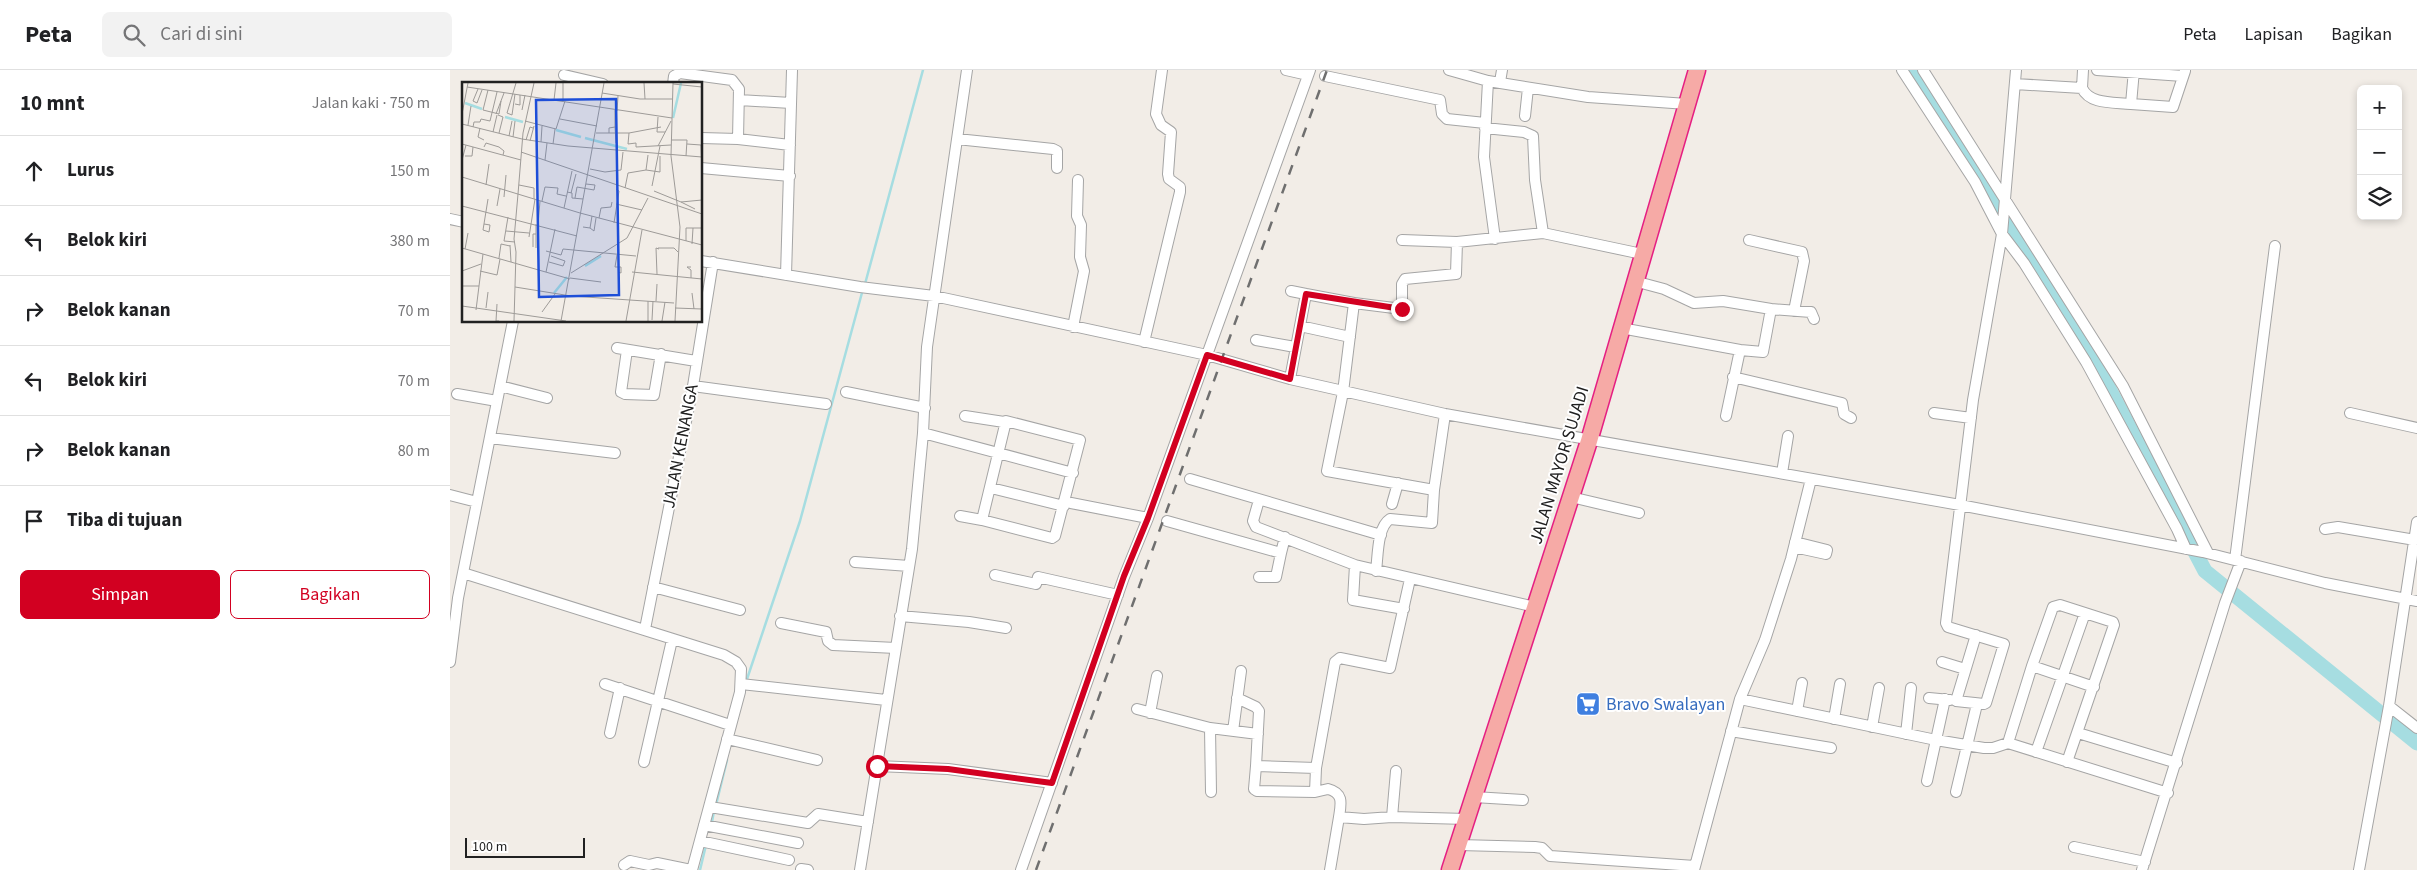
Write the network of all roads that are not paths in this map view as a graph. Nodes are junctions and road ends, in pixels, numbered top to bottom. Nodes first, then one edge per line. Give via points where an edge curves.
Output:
1 (792, 70) edge
2 (967, 70) edge
3 (1162, 70) edge
4 (1286, 70) edge
5 (1353, 70) edge
6 (1449, 70) edge
7 (1502, 70) edge
8 (1697, 70) edge
9 (1902, 70) edge
10 (1923, 70) edge
11 (2016, 70) edge
12 (2084, 70) edge
13 (2097, 70) edge
14 (2134, 71) edge
15 (1309, 73) edge
16 (2184, 73) edge
17 (726, 74) edge
18 (564, 76) edge
19 (1325, 76) dead end
20 (1488, 80) junction
21 (1350, 81) junction
22 (593, 82) edge
23 (674, 82) edge
24 (1500, 82) junction
25 (2015, 84) junction
26 (1528, 88) junction
27 (2082, 88) junction
28 (739, 100) junction
29 (791, 102) junction
30 (1687, 104) junction
31 (2131, 104) junction
32 (1525, 116) dead end
33 (1485, 126) junction
34 (702, 138) edge
35 (738, 139) junction
36 (957, 139) junction
37 (790, 145) junction
38 (702, 168) edge
39 (1057, 168) dead end
40 (790, 176) junction
41 (1078, 180) dead end
42 (2004, 202) junction
43 (2001, 232) junction
44 (1543, 233) junction
45 (1495, 239) junction
46 (1402, 240) dead end
47 (1749, 240) dead end
48 (1457, 242) junction
49 (2275, 246) dead end
50 (1642, 254) junction
51 (702, 261) edge
52 (713, 262) junction
53 (786, 275) junction
54 (1634, 281) junction
55 (1291, 291) dead end
56 (1306, 294) junction
57 (934, 296) junction
58 (1354, 303) junction
59 (1771, 309) junction
60 (1794, 311) junction
61 (1814, 319) dead end
62 (513, 322) edge
63 (1300, 326) junction
64 (1074, 327) junction
65 (1621, 328) junction
66 (1350, 336) junction
67 (1256, 340) dead end
68 (1144, 342) junction
69 (1295, 347) junction
70 (1740, 350) junction
71 (661, 354) junction
72 (1207, 355) junction
73 (696, 361) junction
74 (1733, 377) junction
75 (1290, 379) junction
76 (500, 386) junction
77 (693, 386) junction
78 (846, 392) dead end
79 (1343, 392) junction
80 (457, 394) dead end
81 (547, 398) dead end
82 (497, 401) junction
83 (826, 404) dead end
84 (925, 408) junction
85 (1934, 413) dead end
86 (1445, 414) junction
87 (2350, 414) dead end
88 (965, 416) dead end
89 (1726, 416) dead end
90 (1851, 418) dead end
91 (1971, 418) junction
92 (1004, 422) junction
93 (2417, 428) edge
94 (923, 433) junction
95 (1788, 436) dead end
96 (490, 438) junction
97 (1589, 441) junction
98 (998, 452) junction
99 (615, 453) dead end
100 (1073, 473) junction
101 (1782, 473) junction
102 (1190, 479) dead end
103 (1811, 479) junction
104 (1398, 483) junction
105 (991, 488) junction
106 (1434, 490) junction
107 (450, 495) edge
108 (1571, 497) junction
109 (1259, 500) junction
110 (477, 502) junction
111 (1067, 504) junction
112 (1392, 504) dead end
113 (1960, 505) junction
114 (1639, 514) dead end
115 (960, 516) dead end
116 (1148, 518) junction
117 (982, 520) junction
118 (1167, 521) dead end
119 (2417, 522) edge
120 (2324, 529) dead end
121 (1381, 535) junction
122 (1285, 537) junction
123 (2415, 540) junction
124 (2187, 549) junction
125 (1281, 553) junction
126 (2205, 553) junction
127 (2238, 560) junction
128 (855, 562) dead end
129 (1355, 565) junction
130 (909, 566) junction
131 (1376, 571) junction
132 (463, 573) junction
133 (995, 575) dead end
134 (1259, 578) dead end
135 (1410, 579) junction
136 (653, 587) junction
137 (1118, 595) junction
138 (454, 597) edge
139 (2412, 600) edge
140 (1535, 607) junction
141 (1404, 609) junction
142 (740, 610) dead end
143 (2085, 613) junction
144 (900, 616) junction
145 (780, 623) dead end
146 (1006, 628) dead end
147 (645, 629) junction
148 (1976, 635) junction
149 (672, 640) junction
150 (896, 648) junction
151 (450, 662) edge
152 (1942, 662) dead end
153 (2032, 666) junction
154 (1965, 669) junction
155 (1241, 671) dead end
156 (1157, 676) dead end
157 (2063, 676) junction
158 (1802, 683) dead end
159 (605, 684) dead end
160 (744, 684) junction
161 (1840, 684) dead end
162 (2094, 687) junction
163 (620, 688) junction
164 (1880, 688) dead end
165 (1911, 688) dead end
166 (1237, 698) junction
167 (1929, 698) dead end
168 (1740, 699) junction
169 (659, 700) junction
170 (886, 700) junction
171 (1944, 700) junction
172 (1956, 701) junction
173 (1977, 704) junction
174 (2389, 707) junction
175 (1138, 709) dead end
176 (1797, 711) junction
177 (1150, 712) junction
178 (1834, 719) junction
179 (730, 725) junction
180 (1872, 727) junction
181 (1210, 728) junction
182 (2417, 728) edge
183 (1233, 730) junction
184 (1731, 731) junction
185 (610, 733) dead end
186 (2078, 733) junction
187 (1258, 734) junction
188 (1906, 734) junction
189 (727, 739) junction
190 (1936, 740) junction
191 (2008, 743) junction
192 (1967, 744) junction
193 (1831, 748) dead end
194 (2036, 752) junction
195 (817, 760) dead end
196 (644, 762) dead end
197 (2067, 762) junction
198 (2177, 763) junction
199 (877, 766) junction
200 (1256, 766) junction
201 (1316, 768) junction
202 (1396, 771) dead end
203 (1927, 781) dead end
204 (1052, 783) junction
205 (1211, 792) dead end
206 (1315, 792) junction
207 (1956, 792) dead end
208 (2168, 793) junction
209 (1474, 797) junction
210 (1523, 800) dead end
211 (715, 807) junction
212 (1339, 817) junction
213 (1392, 817) junction
214 (1467, 819) junction
215 (868, 822) junction
216 (711, 826) junction
217 (706, 843) junction
218 (798, 843) dead end
219 (1459, 844) junction
220 (2074, 847) dead end
221 (789, 860) dead end
222 (624, 865) dead end
223 (2143, 866) edge
224 (1694, 868) edge
225 (691, 870) edge
226 (860, 870) edge
227 (1021, 870) edge
228 (1330, 870) edge
229 (1450, 870) edge
230 (2359, 870) edge

1 - 29 street
2 - 36 street
3 - 68 street via 1156,114 1161,125 1172,132 1168,174 1169,179 1180,186 1180,192
4 - 15 street
5 - 21 street
6 - 20 street
7 - 24 street
8 - 30 highway, JALAN MAYOR SUJADI
9 - 43 street via 1975,182
10 - 42 street
11 - 25 street
12 - 27 street
13 - 14 street
14 - 16 street
14 - 31 street
15 - 72 street
16 - 31 street via 2173,106
17 - 23 street via 676,74
17 - 28 street via 739,89
18 - 22 street
19 - 21 street
20 - 24 street
20 - 33 street
21 - 33 street via 1440,100 1442,114 1447,119
24 - 26 street
25 - 27 street
25 - 42 street
26 - 30 street via 1616,101
26 - 32 street
27 - 31 street via 2091,99
28 - 29 street
28 - 35 street
29 - 37 street
30 - 50 highway, JALAN MAYOR SUJADI
33 - 44 street via 1532,136
33 - 45 street via 1484,157
34 - 35 street
35 - 37 street
36 - 39 street via 1053,149 1057,151
36 - 57 street
37 - 40 street
38 - 40 street
40 - 53 street
41 - 64 street via 1077,216 1081,225 1080,257 1084,271
42 - 43 street
42 - 126 street via 2123,386
43 - 91 street
43 - 124 street via 2086,362
44 - 45 street
44 - 50 street
45 - 48 street
46 - 48 street
47 - 60 street via 1802,252 1804,261
48 - 58 street via 1456,274 1405,279 1402,309
49 - 127 street
50 - 54 highway, JALAN MAYOR SUJADI
51 - 52 street
52 - 53 street
52 - 73 street, JALAN KENANGA
53 - 57 street
54 - 59 street via 1664,289 1694,303 1723,301
54 - 65 highway, JALAN MAYOR SUJADI
55 - 56 street
56 - 58 street
56 - 63 street
57 - 64 street
57 - 84 street
58 - 66 street
59 - 60 street
59 - 70 street via 1763,352
60 - 61 street via 1811,312
62 - 76 street
63 - 66 street
63 - 69 street
64 - 68 street
65 - 70 street
65 - 97 highway, JALAN MAYOR SUJADI
66 - 79 street
67 - 69 street
68 - 72 street
69 - 75 street
70 - 74 street
71 - 71 street via 622,349 621,392 654,395
71 - 73 street
72 - 75 street
72 - 116 street
73 - 77 street, JALAN KENANGA
74 - 89 street
74 - 90 street via 1842,403 1844,414
75 - 79 street
76 - 81 street
76 - 82 street
77 - 83 street
77 - 136 street, JALAN KENANGA
78 - 84 street
79 - 86 street
79 - 104 street via 1327,471
80 - 82 street
82 - 96 street
84 - 94 street
85 - 91 street
86 - 97 street
86 - 106 street
87 - 93 street
88 - 92 street
91 - 113 street
92 - 98 street
92 - 100 street via 1079,438
94 - 98 street
94 - 130 street
95 - 101 street
96 - 99 street
96 - 110 street
97 - 101 street
97 - 108 highway, JALAN MAYOR SUJADI
98 - 100 street
98 - 105 street
100 - 111 street
101 - 103 street
102 - 109 street
103 - 113 street
103 - 168 street via 1765,640
104 - 106 street
104 - 112 street
105 - 111 street
105 - 117 street
106 - 121 street via 1432,523 1390,519 1384,524
107 - 110 street
108 - 114 street
108 - 140 highway, JALAN MAYOR SUJADI
109 - 121 street
109 - 122 street via 1253,525
110 - 132 street
111 - 116 street
111 - 117 street via 1052,538
113 - 124 street
113 - 148 street via 1946,623 1948,627
115 - 117 street
116 - 137 street
118 - 125 street
119 - 123 street
120 - 123 street via 2338,527
121 - 131 street
122 - 125 street
122 - 129 street
123 - 139 street
124 - 126 street
125 - 134 street via 1276,578
126 - 127 street
127 - 139 street via 2326,583
127 - 198 street
128 - 130 street
129 - 131 street
129 - 141 street via 1353,600
130 - 144 street
131 - 135 street
132 - 138 street
132 - 147 street
133 - 137 street via 1036,584 1039,573
135 - 140 street
135 - 141 street
136 - 142 street
136 - 147 street, JALAN KENANGA
137 - 204 street
138 - 151 street
139 - 174 street
140 - 209 highway, JALAN MAYOR SUJADI
141 - 201 street via 1390,668 1340,658 1335,662
143 - 153 street via 2060,605 2053,607
143 - 157 street
143 - 162 street via 2114,623
144 - 146 street
144 - 150 street
145 - 150 street via 826,632 832,645
147 - 149 street
148 - 154 street
148 - 173 street via 2005,646 1986,703
149 - 160 street via 724,655 736,662 741,668
149 - 169 street
150 - 170 street
152 - 154 street
153 - 157 street
153 - 191 street
154 - 172 street
155 - 166 street
156 - 177 street
157 - 162 street
157 - 194 street
158 - 176 street
159 - 163 street
160 - 170 street
160 - 179 street
161 - 178 street
162 - 186 street
163 - 169 street
163 - 185 street
164 - 180 street
165 - 188 street
166 - 183 street
166 - 187 street via 1259,711
167 - 171 street
168 - 176 street
168 - 184 street
169 - 179 street
169 - 196 street
170 - 199 street
171 - 172 street
171 - 190 street
172 - 173 street
173 - 192 street
174 - 182 street
174 - 230 street
175 - 177 street
176 - 178 street
177 - 181 street
178 - 180 street
179 - 189 street
180 - 188 street
181 - 183 street
181 - 205 street
183 - 187 street
184 - 193 street
184 - 224 street
186 - 197 street
186 - 198 street
187 - 200 street
188 - 190 street
189 - 195 street
189 - 211 street
190 - 192 street
190 - 203 street
191 - 192 street via 1993,748
191 - 194 street
192 - 207 street
194 - 197 street
197 - 208 street
198 - 208 street
199 - 204 street via 948,769
199 - 215 street
200 - 201 street
200 - 206 street via 1255,790
201 - 206 street
202 - 213 street
204 - 227 street
206 - 212 street via 1328,789 1339,794 1342,800
208 - 223 street
209 - 210 street
209 - 214 highway, JALAN MAYOR SUJADI
211 - 215 street via 808,823 818,814
211 - 216 street
212 - 213 street
212 - 228 street
213 - 214 street
214 - 219 highway, JALAN MAYOR SUJADI
215 - 226 street
216 - 217 street
216 - 218 street
217 - 221 street
217 - 225 street
219 - 224 street via 1535,846 1550,856
219 - 229 highway, JALAN MAYOR SUJADI
220 - 223 street
222 - 225 street via 630,860

